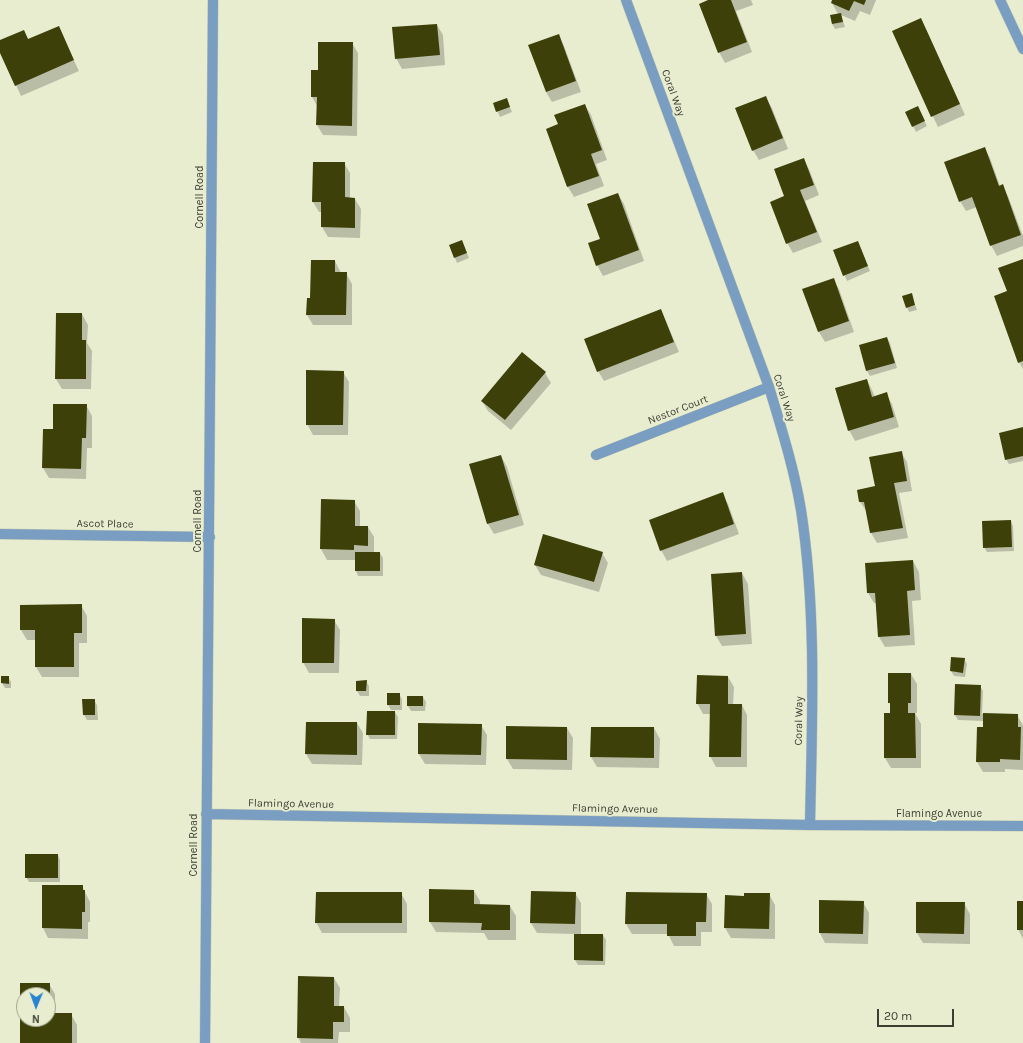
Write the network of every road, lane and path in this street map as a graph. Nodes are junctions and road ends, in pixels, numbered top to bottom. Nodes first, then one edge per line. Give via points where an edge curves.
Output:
1 (213, 0) edge
2 (626, 0) edge
3 (1000, 0) edge
4 (1023, 49) edge
5 (769, 387) junction
6 (596, 455) dead end
7 (0, 534) edge
8 (210, 537) junction
9 (206, 814) junction
10 (810, 825) junction
11 (1023, 826) edge
12 (205, 1043) edge

1 - 8 street, Cornell Road
2 - 5 street, Coral Way
3 - 4 street
5 - 6 street, Nestor Court
5 - 10 street, Coral Way via 787,446 801,510 810,585
7 - 8 street, Ascot Place
8 - 9 street, Cornell Road
9 - 10 street, Flamingo Avenue
9 - 12 street, Cornell Road
10 - 11 street, Flamingo Avenue

